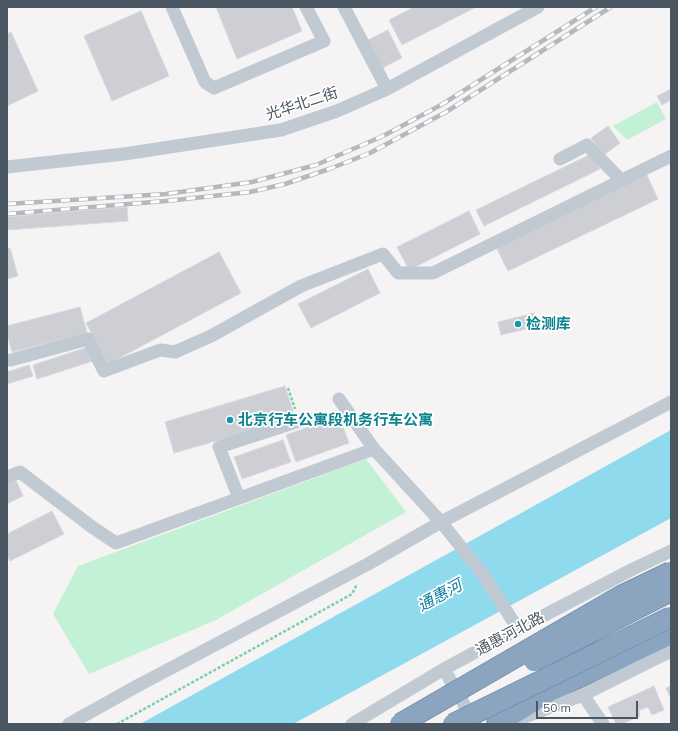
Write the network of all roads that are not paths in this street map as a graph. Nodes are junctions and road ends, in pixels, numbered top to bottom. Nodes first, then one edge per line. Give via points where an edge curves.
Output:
1 (172, 7) edge
2 (306, 7) edge
3 (344, 7) edge
4 (538, 7) edge
5 (387, 89) junction
6 (671, 156) edge
7 (560, 159) dead end
8 (7, 167) edge
9 (621, 180) junction
10 (11, 360) dead end
11 (339, 399) dead end
12 (671, 402) edge
13 (299, 421) road end
14 (374, 449) junction
15 (7, 477) edge
16 (239, 498) junction
17 (441, 522) junction
18 (671, 551) edge
19 (671, 572) edge
20 (671, 591) edge
21 (671, 617) edge
22 (518, 629) junction
23 (671, 634) edge
24 (671, 651) edge
25 (444, 670) junction
26 (583, 695) junction
27 (69, 724) edge
28 (352, 724) edge
29 (400, 724) edge
30 (409, 724) edge
31 (453, 724) edge
32 (475, 724) edge
33 (497, 724) edge
34 (507, 724) edge
35 (603, 724) edge

1 - 2 street via 205,82 214,88 324,41
3 - 5 street
4 - 5 street, 光华北二街
5 - 8 street, 光华北二街 via 338,111 281,130 124,154
6 - 9 street
7 - 9 street via 587,145
9 - 10 street via 433,273 398,273 383,254 301,286 211,336 175,352 160,350 104,371 88,339
11 - 14 street
12 - 17 street
13 - 16 street via 219,447
14 - 16 street
14 - 17 street
15 - 16 street via 20,472 92,527 116,542
17 - 22 street via 482,573
17 - 27 street via 368,564
18 - 22 street, 通惠河北路
19 - 29 highway, 通惠河北路, bridge via 621,596
20 - 30 highway, bridge
21 - 31 highway, bridge
22 - 25 street, 通惠河北路
23 - 33 highway via 548,692
24 - 26 street
25 - 28 street, 通惠河北路
25 - 32 street
26 - 34 street
26 - 35 street

